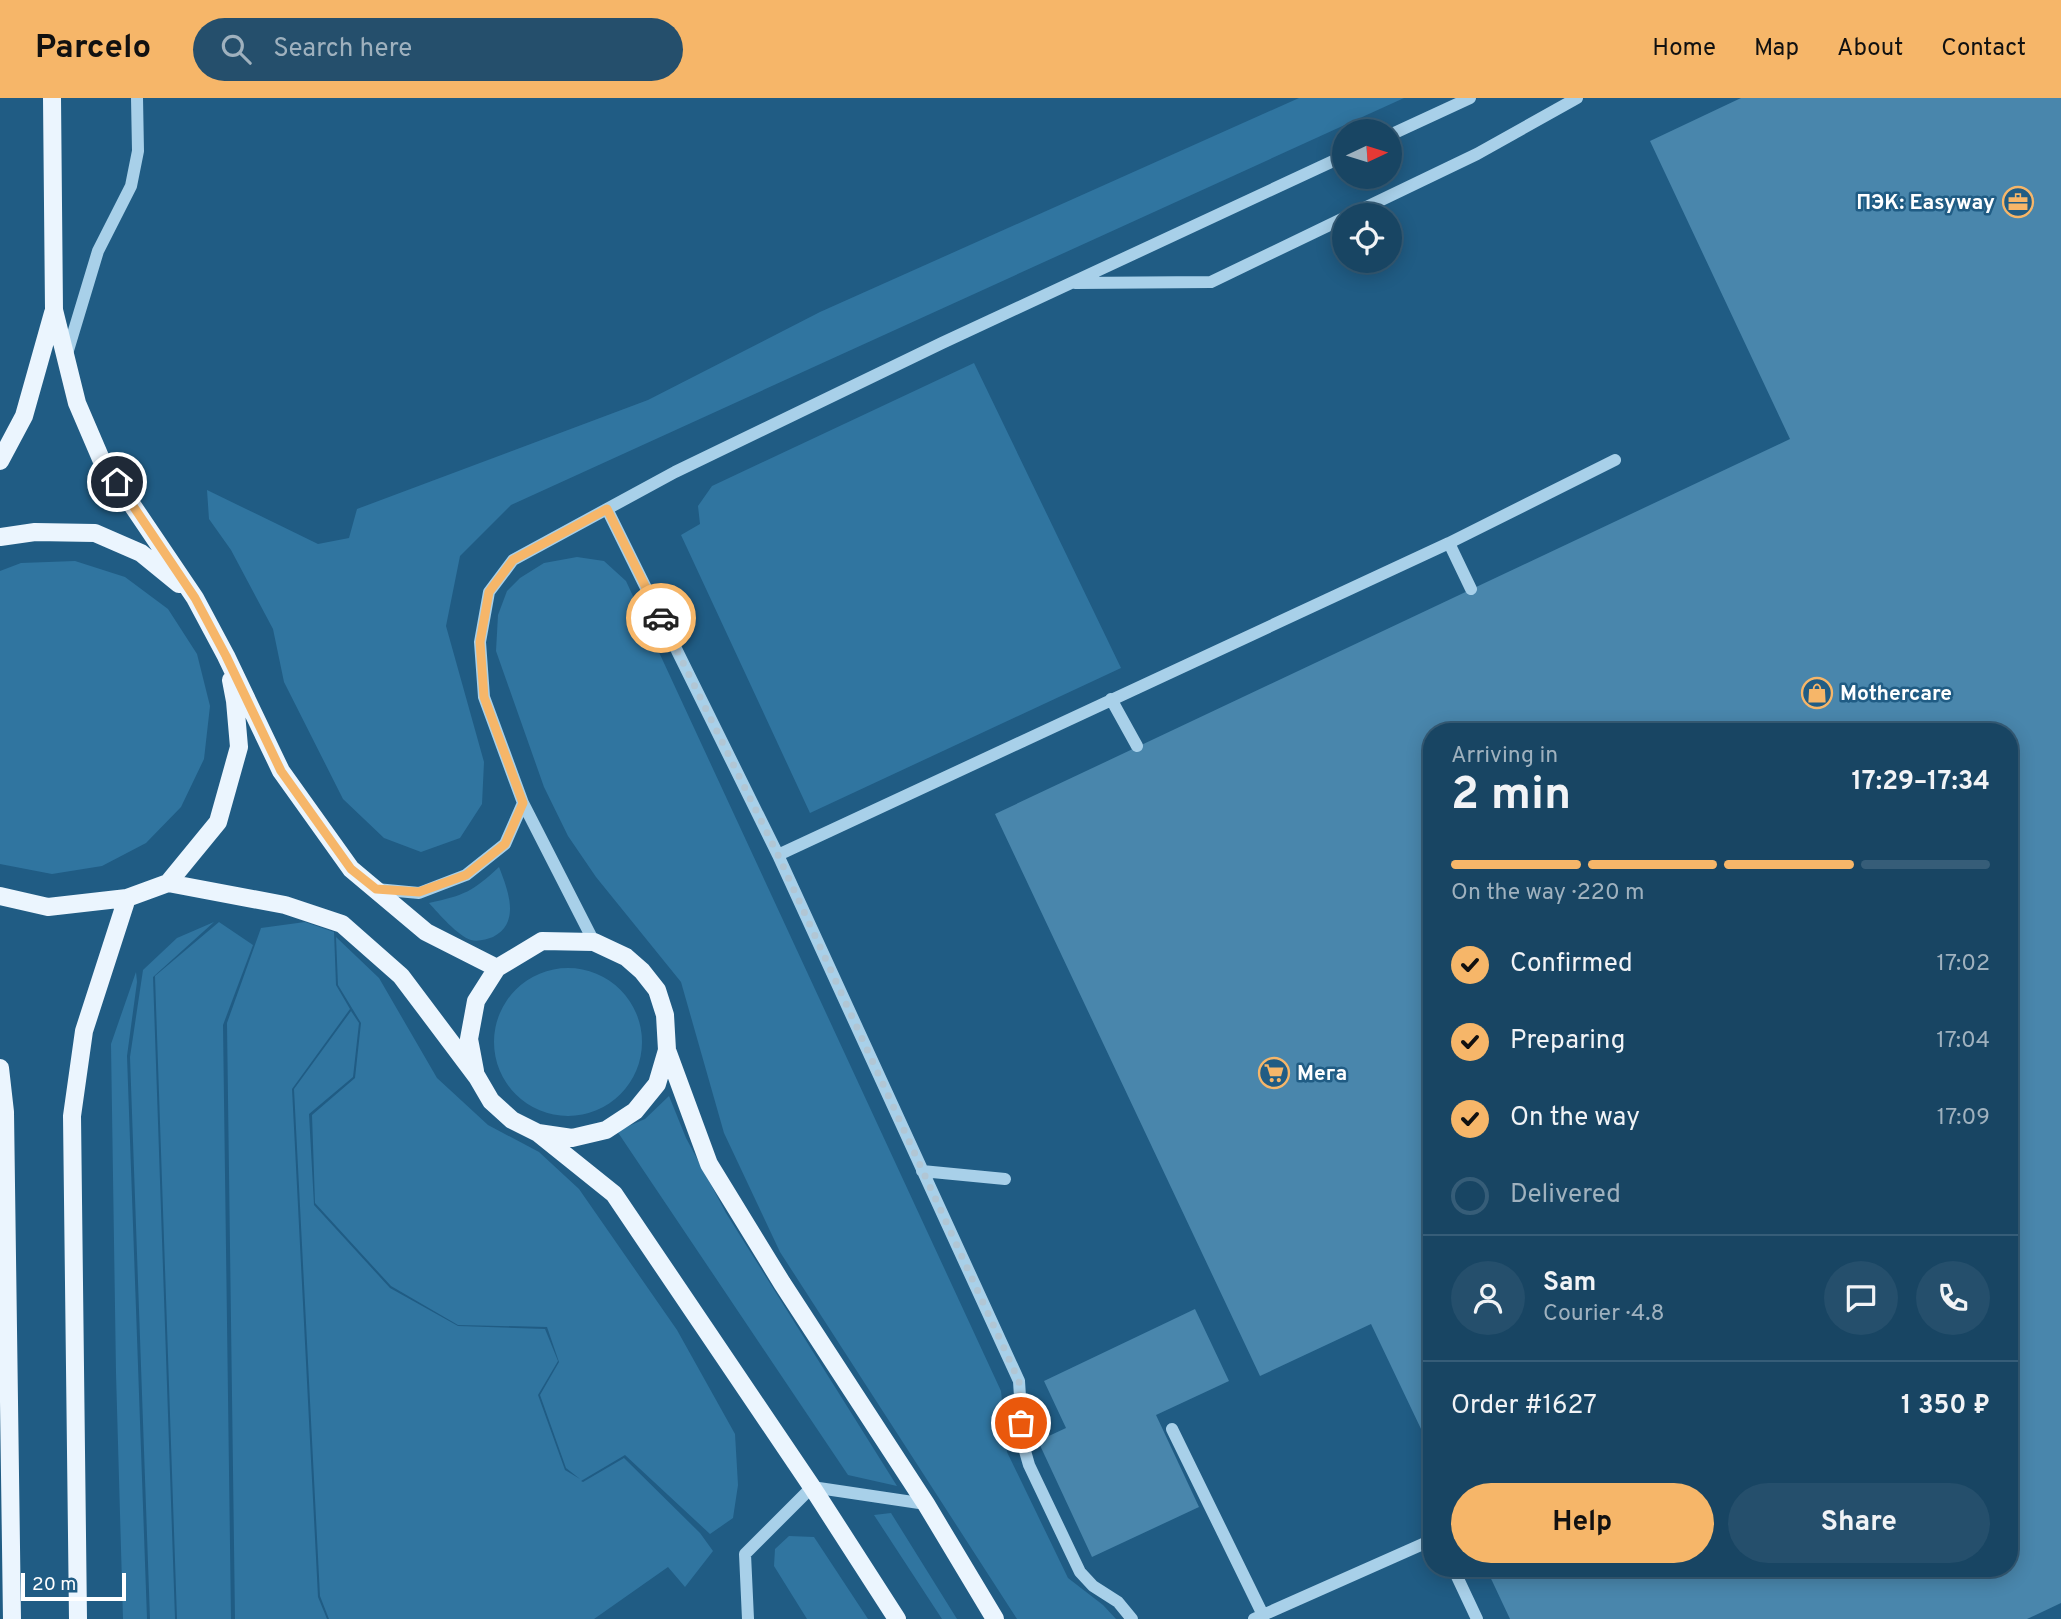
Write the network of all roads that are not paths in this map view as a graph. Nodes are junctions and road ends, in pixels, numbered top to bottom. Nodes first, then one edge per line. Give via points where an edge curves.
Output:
1 (52, 98) edge
2 (137, 98) edge
3 (1470, 98) edge
4 (1577, 98) edge
5 (1402, 129) edge
6 (1332, 162) edge
7 (1375, 203) edge
8 (1332, 224) edge
9 (1071, 283) junction
10 (54, 310) junction
11 (66, 358) junction
12 (1615, 460) dead end
13 (0, 461) edge
14 (607, 509) junction
15 (0, 537) edge
16 (1449, 542) junction
17 (1471, 590) dead end
18 (195, 598) junction
19 (226, 656) junction
20 (1111, 699) junction
21 (1137, 746) dead end
22 (523, 803) junction
23 (778, 855) junction
24 (168, 883) junction
25 (376, 889) junction
26 (0, 896) edge
27 (127, 898) junction
28 (594, 942) junction
29 (498, 968) junction
30 (667, 1050) junction
31 (0, 1068) edge
32 (477, 1077) junction
33 (538, 1133) junction
34 (922, 1171) junction
35 (1005, 1179) dead end
36 (1172, 1429) dead end
37 (811, 1487) junction
38 (926, 1504) junction
39 (1423, 1544) edge
40 (1456, 1577) edge
41 (1259, 1617) edge
42 (1471, 1617) edge
43 (12, 1619) edge
44 (78, 1619) edge
45 (748, 1619) edge
46 (897, 1619) edge
47 (995, 1619) edge
48 (1132, 1619) edge

1 - 10 main road
2 - 11 lane via 138,150 131,186 98,251
3 - 5 lane
4 - 7 lane via 1477,154
6 - 9 lane
8 - 9 lane via 1212,282
9 - 14 lane
10 - 11 main road
10 - 13 main road via 24,416
11 - 18 main road via 77,404 101,459
12 - 16 lane
14 - 22 lane via 513,560 489,592 480,642 484,697
14 - 23 lane
15 - 18 main road via 35,532 95,533 141,553
16 - 17 lane
16 - 20 lane
18 - 19 main road
19 - 24 main road via 239,747 218,822
19 - 25 main road via 281,771 351,869
20 - 21 lane
20 - 23 lane
22 - 25 lane via 505,844 466,875 419,892
22 - 28 lane
23 - 34 lane
24 - 27 main road
24 - 32 main road via 285,905 342,924 401,976
25 - 29 main road via 426,932
26 - 27 main road via 48,907
27 - 44 main road via 83,1031 72,1116
28 - 29 main road via 542,942
28 - 30 main road via 626,957 657,990 665,1015
29 - 32 main road via 476,1001 469,1039
30 - 33 main road via 657,1084 626,1118 606,1130 572,1138
30 - 38 main road via 709,1164
31 - 43 main road via 5,1112
32 - 33 main road via 491,1101 512,1120
33 - 37 main road via 614,1194
34 - 35 lane
34 - 48 lane via 1019,1381 1029,1465 1080,1572
36 - 41 lane
37 - 38 lane
37 - 45 lane via 745,1554
37 - 46 main road
38 - 47 main road
39 - 41 lane
40 - 42 lane

